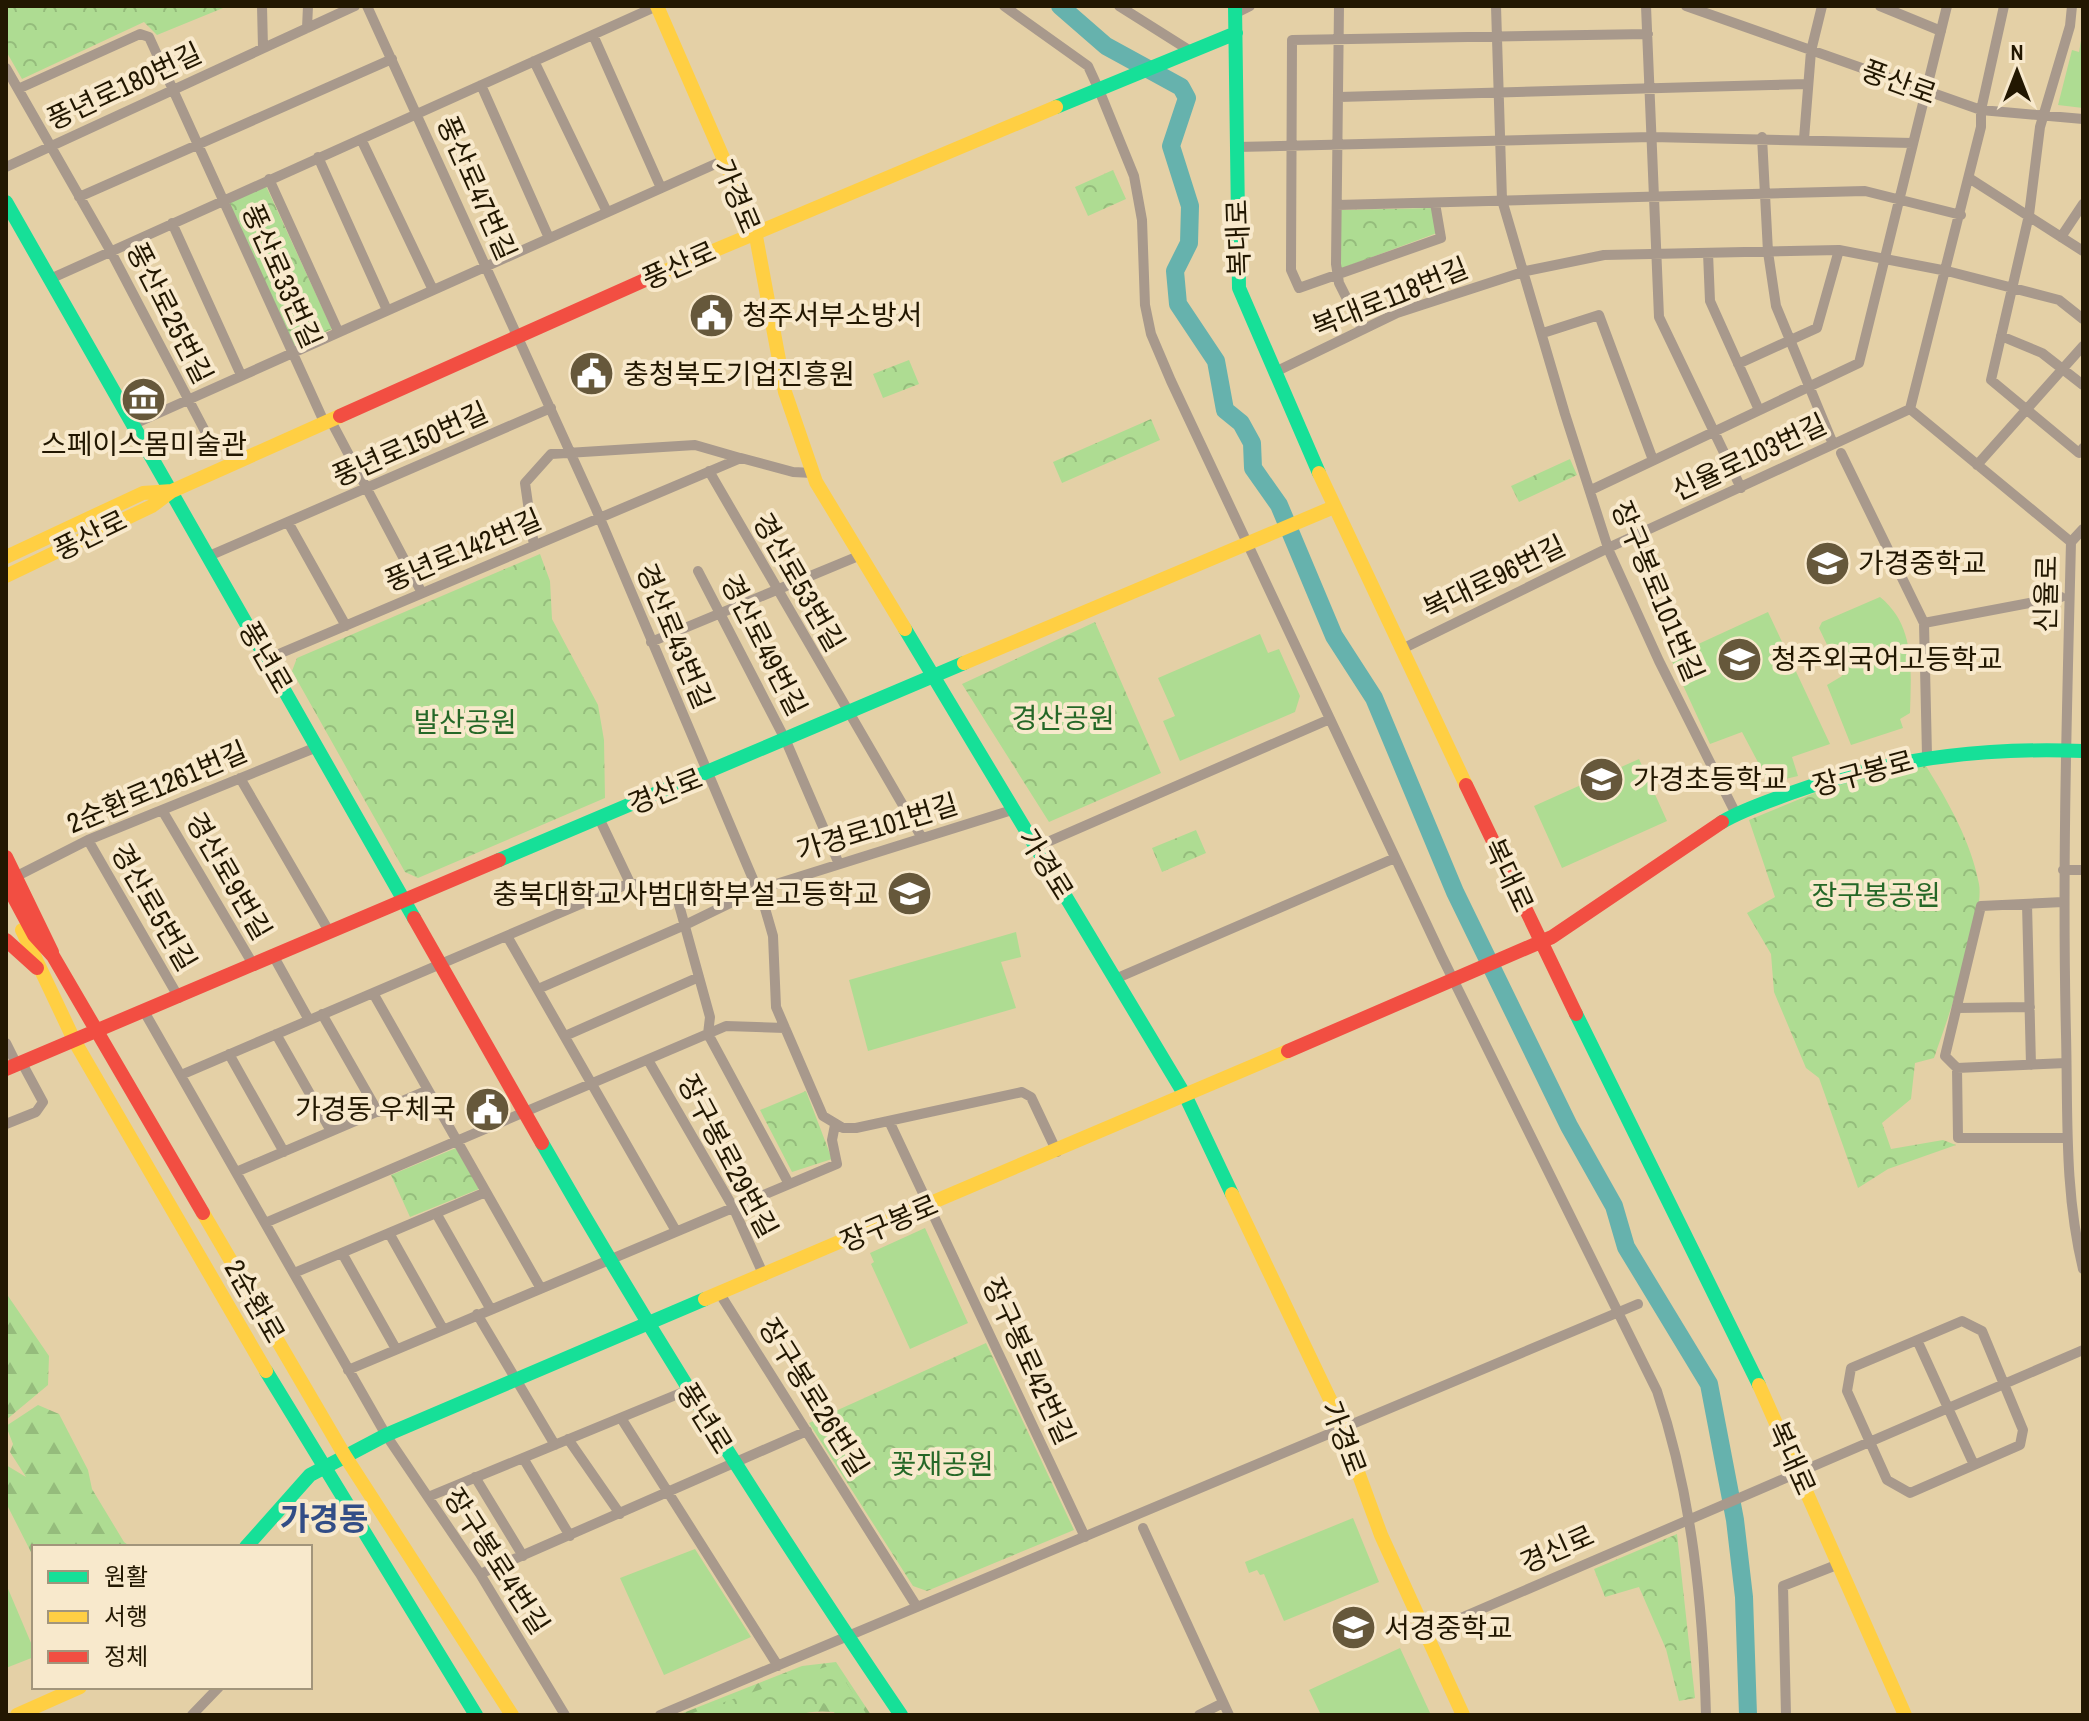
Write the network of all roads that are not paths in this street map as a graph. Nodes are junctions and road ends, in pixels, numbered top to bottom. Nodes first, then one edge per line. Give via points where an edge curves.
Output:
1 (262, 6) edge
2 (308, 6) edge
3 (355, 6) edge
4 (367, 6) edge
5 (657, 6) edge
6 (1004, 6) edge
7 (1119, 6) edge
8 (1250, 6) edge
9 (1339, 6) edge
10 (1496, 6) edge
11 (1646, 6) edge
12 (1686, 6) edge
13 (1822, 6) edge
14 (1947, 6) edge
15 (2004, 6) edge
16 (2072, 6) edge
17 (1883, 7) edge
18 (1236, 10) edge
19 (307, 28) junction
20 (1941, 31) junction
21 (1236, 33) junction
22 (1648, 34) junction
23 (593, 35) junction
24 (1497, 35) junction
25 (1339, 39) junction
26 (263, 48) junction
27 (1811, 51) junction
28 (1187, 54) junction
29 (392, 59) junction
30 (534, 61) junction
31 (6, 68) edge
32 (1808, 84) junction
33 (481, 85) junction
34 (1650, 86) junction
35 (18, 89) junction
36 (173, 90) junction
37 (1099, 90) junction
38 (1498, 91) junction
39 (1927, 93) junction
40 (1339, 97) junction
41 (1981, 110) junction
42 (417, 113) junction
43 (2043, 116) junction
44 (2083, 119) edge
45 (1652, 137) junction
46 (1762, 137) junction
47 (361, 139) junction
48 (1804, 139) junction
49 (1499, 142) junction
50 (1913, 143) junction
51 (198, 146) junction
52 (1338, 146) junction
53 (49, 147) junction
54 (1236, 147) junction
55 (1289, 147) junction
56 (318, 157) junction
57 (722, 161) junction
58 (6, 167) edge
59 (1969, 178) junction
60 (269, 179) junction
61 (661, 188) junction
62 (1766, 192) junction
63 (1654, 195) junction
64 (79, 197) junction
65 (1898, 199) junction
66 (222, 200) junction
67 (1502, 200) junction
68 (6, 202) edge
69 (1435, 203) junction
70 (2083, 204) edge
71 (1337, 205) junction
72 (607, 212) junction
73 (1961, 215) junction
74 (2029, 215) junction
75 (172, 223) junction
76 (755, 231) junction
77 (2061, 237) junction
78 (549, 238) junction
79 (110, 250) junction
80 (1839, 250) junction
81 (2083, 251) edge
82 (1768, 252) junction
83 (1708, 253) junction
84 (1656, 254) junction
85 (1883, 257) junction
86 (486, 265) junction
87 (1526, 271) junction
88 (1947, 271) junction
89 (1337, 275) junction
90 (50, 279) junction
91 (2012, 287) junction
92 (433, 290) junction
93 (387, 310) junction
94 (2083, 319) edge
95 (1362, 329) junction
96 (338, 331) junction
97 (1543, 333) junction
98 (2001, 336) junction
99 (518, 337) junction
100 (1788, 341) junction
101 (2083, 346) edge
102 (290, 353) junction
103 (1738, 364) junction
104 (2062, 369) junction
105 (1275, 372) junction
106 (241, 375) junction
107 (2083, 385) edge
108 (1807, 387) junction
109 (187, 400) junction
110 (551, 408) junction
111 (1910, 409) junction
112 (2026, 409) junction
113 (1759, 410) junction
114 (328, 422) junction
115 (134, 424) junction
116 (1714, 431) junction
117 (1833, 444) junction
118 (2083, 448) edge
119 (216, 452) dead end
120 (571, 453) junction
121 (1841, 453) dead end
122 (741, 458) junction
123 (1653, 460) junction
124 (1977, 465) junction
125 (709, 471) junction
126 (813, 473) junction
127 (367, 488) junction
128 (1741, 488) junction
129 (1591, 490) junction
130 (172, 491) junction
131 (1328, 510) junction
132 (598, 518) junction
133 (289, 524) junction
134 (2083, 529) edge
135 (2071, 542) junction
136 (1253, 543) junction
137 (534, 546) junction
138 (1608, 548) junction
139 (861, 555) junction
140 (209, 556) junction
141 (6, 557) edge
142 (698, 571) dead end
143 (6, 576) edge
144 (776, 590) junction
145 (422, 593) junction
146 (2065, 596) junction
147 (2083, 596) edge
148 (720, 613) junction
149 (1924, 623) junction
150 (346, 626) junction
151 (651, 642) junction
152 (1402, 649) junction
153 (267, 659) junction
154 (933, 680) junction
155 (848, 716) junction
156 (1330, 719) junction
157 (786, 741) junction
158 (317, 747) junction
159 (2066, 750) junction
160 (2083, 751) edge
161 (1927, 756) junction
162 (708, 773) junction
163 (240, 778) junction
164 (162, 810) junction
165 (1012, 810) junction
166 (1736, 814) junction
167 (599, 818) junction
168 (922, 838) junction
169 (88, 840) junction
170 (1036, 847) junction
171 (6, 857) edge
172 (1395, 858) junction
173 (839, 864) junction
174 (2063, 870) junction
175 (2083, 870) edge
176 (11, 880) edge
177 (630, 883) junction
178 (757, 890) junction
179 (6, 901) edge
180 (405, 901) junction
181 (2063, 902) junction
182 (2027, 904) junction
183 (685, 925) junction
184 (330, 933) junction
185 (507, 936) junction
186 (6, 940) edge
187 (1541, 943) junction
188 (274, 957) junction
189 (440, 964) junction
190 (254, 966) junction
191 (37, 968) junction
192 (699, 977) junction
193 (1115, 979) junction
194 (1456, 982) junction
195 (538, 989) junction
196 (373, 993) junction
197 (179, 998) junction
198 (2030, 1007) junction
199 (1957, 1008) junction
200 (145, 1013) junction
201 (322, 1014) junction
202 (309, 1020) junction
203 (785, 1028) junction
204 (97, 1032) junction
205 (276, 1034) junction
206 (708, 1034) junction
207 (565, 1036) junction
208 (75, 1042) junction
209 (6, 1043) edge
210 (229, 1054) junction
211 (648, 1060) junction
212 (2066, 1063) junction
213 (2031, 1065) junction
214 (15, 1066) edge
215 (1957, 1068) junction
216 (181, 1075) junction
217 (592, 1084) junction
218 (428, 1090) junction
219 (1186, 1097) junction
220 (378, 1112) junction
221 (524, 1113) junction
222 (889, 1121) junction
223 (6, 1124) edge
224 (835, 1125) junction
225 (331, 1131) junction
226 (2067, 1138) junction
227 (457, 1141) junction
228 (284, 1152) junction
229 (1057, 1152) junction
230 (236, 1172) junction
231 (789, 1184) junction
232 (486, 1192) junction
233 (929, 1206) junction
234 (733, 1207) junction
235 (436, 1213) junction
236 (265, 1223) junction
237 (676, 1231) junction
238 (389, 1233) junction
239 (342, 1253) junction
240 (608, 1259) junction
241 (2083, 1269) edge
242 (294, 1273) junction
243 (764, 1276) junction
244 (540, 1287) junction
245 (720, 1294) junction
246 (1638, 1304) dead end
247 (490, 1308) junction
248 (1618, 1313) junction
249 (477, 1314) junction
250 (647, 1325) junction
251 (443, 1329) junction
252 (1917, 1340) junction
253 (396, 1349) junction
254 (2083, 1350) edge
255 (348, 1370) junction
256 (514, 1381) junction
257 (2004, 1383) junction
258 (688, 1390) junction
259 (1947, 1407) junction
260 (621, 1418) junction
261 (1342, 1429) junction
262 (807, 1431) junction
263 (386, 1435) junction
264 (568, 1439) junction
265 (1869, 1440) junction
266 (555, 1445) junction
267 (345, 1456) junction
268 (523, 1458) junction
269 (735, 1465) junction
270 (1974, 1465) junction
271 (322, 1468) junction
272 (1798, 1470) junction
273 (475, 1477) junction
274 (670, 1493) junction
275 (428, 1497) junction
276 (620, 1514) junction
277 (1689, 1517) junction
278 (1143, 1528) dead end
279 (570, 1536) junction
280 (1085, 1537) junction
281 (248, 1545) edge
282 (523, 1556) junction
283 (1839, 1564) junction
284 (480, 1574) junction
285 (917, 1607) junction
286 (1426, 1633) junction
287 (846, 1637) junction
288 (778, 1666) junction
289 (77, 1689) edge
290 (217, 1689) edge
291 (1223, 1703) junction
292 (38, 1712) edge
293 (17, 1715) edge
294 (192, 1715) edge
295 (476, 1715) edge
296 (512, 1715) edge
297 (565, 1715) edge
298 (660, 1715) edge
299 (901, 1715) edge
300 (1199, 1715) edge
301 (1229, 1715) edge
302 (1463, 1715) edge
303 (1706, 1715) edge
304 (1786, 1715) edge
305 (1905, 1715) edge

1 - 26 street
2 - 19 street
3 - 19 street, 풍년로180번길
4 - 29 street, 풍산로47번길
5 - 23 street
5 - 57 street, 가경로
6 - 37 street via 1088,66
7 - 28 street
8 - 18 street
9 - 25 street
10 - 24 street, 장구봉로101번길
11 - 22 street
12 - 27 street, 풍산로
13 - 27 street
14 - 20 street
15 - 41 street
16 - 43 street
17 - 20 street
18 - 21 street, 복대로
19 - 26 street, 풍년로180번길
20 - 39 street
21 - 28 street, 풍산로
21 - 54 street, 복대로
22 - 24 street
22 - 34 street
23 - 30 street
23 - 61 street
24 - 25 street
24 - 38 street, 장구봉로101번길
25 - 40 street
25 - 55 street via 1292,40
26 - 36 street, 풍년로180번길
27 - 32 street
27 - 39 street, 풍산로
28 - 37 street, 풍산로
29 - 42 street, 풍산로47번길
29 - 51 street
30 - 33 street
30 - 72 street
31 - 35 street, 풍산로25번길
32 - 34 street
32 - 48 street
33 - 42 street
33 - 78 street
34 - 38 street
34 - 45 street
35 - 36 street via 140,34 149,37
35 - 53 street, 풍산로25번길
36 - 51 street, 풍산로33번길
36 - 53 street, 풍년로180번길
37 - 76 street, 풍산로
37 - 136 street via 1139,198 1151,334 1215,480
38 - 40 street
38 - 49 street, 장구봉로101번길
39 - 41 street, 풍산로
39 - 50 street
40 - 52 street
41 - 43 street, 풍산로
41 - 59 street
42 - 47 street
42 - 86 street, 풍산로47번길
43 - 44 street, 풍산로
43 - 74 street
45 - 46 street
45 - 49 street
45 - 63 street
46 - 48 street
46 - 62 street
47 - 56 street
47 - 92 street
48 - 50 street
49 - 52 street
49 - 67 street, 장구봉로101번길
50 - 65 street
51 - 64 street
51 - 66 street, 풍산로33번길
52 - 55 street
52 - 71 street
53 - 58 street, 풍년로180번길
53 - 64 street, 풍산로25번길
54 - 55 street
54 - 105 street, 복대로 via 1239,288
55 - 89 street via 1291,270 1299,288
56 - 60 street
56 - 93 street
57 - 61 street
57 - 76 street, 가경로
59 - 73 street
59 - 74 street
60 - 66 street
60 - 96 street
61 - 72 street
62 - 63 street
62 - 65 street via 1865,191
62 - 82 street
63 - 67 street
63 - 84 street
64 - 79 street, 풍산로25번길
65 - 73 street
65 - 85 street
66 - 75 street
66 - 102 street, 풍산로33번길
67 - 69 street
67 - 87 street, 장구봉로101번길
68 - 90 street, 풍년로
69 - 71 street
69 - 89 street via 1441,238
70 - 77 street
71 - 89 street
72 - 78 street
73 - 88 street
74 - 77 street
74 - 91 street
75 - 79 street
75 - 106 street
76 - 99 street, 풍산로
76 - 126 street, 가경로 via 785,392
77 - 81 street
78 - 86 street
79 - 90 street
79 - 109 street, 풍산로25번길
80 - 82 street, 복대로118번길
80 - 85 street, 복대로118번길
80 - 100 street via 1817,328
82 - 83 street, 복대로118번길
82 - 100 street via 1776,306
83 - 84 street, 복대로118번길
83 - 103 street via 1710,301
84 - 87 street, 복대로118번길 via 1593,256
84 - 116 street via 1659,317
85 - 88 street, 복대로118번길
85 - 108 street via 1859,363
86 - 92 street
86 - 99 street, 풍산로47번길
87 - 95 street, 복대로118번길
87 - 97 street, 장구봉로101번길
88 - 91 street, 복대로118번길
88 - 111 street
89 - 95 street
90 - 115 street, 풍년로
91 - 94 street, 복대로118번길 via 2059,300
91 - 98 street
92 - 93 street
93 - 96 street
95 - 105 street, 복대로118번길
96 - 102 street
97 - 123 street via 1599,315
97 - 129 street, 장구봉로101번길
98 - 104 street via 2042,353
98 - 112 street via 1991,380
99 - 110 street, 풍산로47번길
99 - 114 street, 풍산로
100 - 103 street
100 - 108 street
101 - 104 street
102 - 106 street
102 - 114 street, 풍산로33번길
103 - 113 street
104 - 107 street
104 - 112 street
105 - 131 street, 복대로
106 - 109 street
108 - 113 street
108 - 117 street
109 - 115 street
109 - 119 street, 풍산로25번길
110 - 120 street, 경산로43번길
110 - 127 street, 풍년로150번길
111 - 117 street, 신율로103번길
111 - 124 street, 신율로
112 - 118 street via 2079,453
112 - 124 street
113 - 116 street
114 - 127 street, 풍산로33번길
114 - 130 street, 풍산로
115 - 130 street, 풍년로
116 - 123 street
116 - 128 street
117 - 128 street, 신율로103번길
120 - 122 street via 695,445
120 - 132 street, 경산로43번길
120 - 137 street via 544,458 525,483
121 - 149 street
122 - 125 street, 풍년로142번길
122 - 126 street
123 - 129 street
124 - 135 street, 신율로
125 - 132 street, 풍년로142번길
125 - 144 street, 경산로53번길
126 - 139 street, 가경로
127 - 133 street, 풍년로150번길
127 - 145 street, 풍산로33번길
128 - 138 street, 신율로103번길
129 - 138 street, 장구봉로101번길
130 - 140 street, 풍년로
130 - 141 street, 풍산로 via 143,493
130 - 143 street, 풍산로 via 152,506
131 - 136 street, 경산로
131 - 152 street, 복대로
132 - 137 street, 풍년로142번길
132 - 151 street, 경산로43번길
133 - 140 street, 풍년로150번길
133 - 150 street
134 - 135 street
135 - 146 street, 신율로
136 - 154 street, 경산로
136 - 156 street
137 - 145 street, 풍년로142번길
138 - 152 street, 복대로96번길
138 - 166 street, 장구봉로101번길
139 - 144 street
139 - 154 street, 가경로
140 - 153 street, 풍년로
142 - 148 street, 경산로49번길
144 - 148 street
144 - 155 street, 경산로53번길
145 - 150 street, 풍년로142번길
146 - 147 street
146 - 149 street
146 - 159 street, 신율로
148 - 151 street
148 - 157 street, 경산로49번길
149 - 161 street
150 - 153 street, 풍년로142번길
151 - 162 street, 경산로43번길
152 - 187 street, 복대로
153 - 158 street, 풍년로
154 - 155 street, 경산로
154 - 165 street, 가경로
155 - 157 street, 경산로
155 - 168 street, 경산로53번길
156 - 170 street
156 - 172 street
157 - 162 street, 경산로
157 - 173 street, 경산로49번길
158 - 163 street, 2순환로1261번길
158 - 180 street, 풍년로
159 - 160 street, 장구봉로
159 - 161 street, 장구봉로
159 - 174 street, 신율로
161 - 166 street, 장구봉로 via 1849,773
162 - 167 street, 경산로
162 - 178 street, 경산로43번길
163 - 164 street, 2순환로1261번길
163 - 184 street
164 - 169 street, 2순환로1261번길
164 - 190 street, 경산로9번길
165 - 168 street, 가경로101번길
165 - 170 street, 가경로
166 - 187 street, 장구봉로
167 - 177 street
167 - 180 street, 경산로
168 - 173 street, 가경로101번길
169 - 176 street, 2순환로1261번길
169 - 197 street, 경산로5번길
170 - 193 street, 가경로
171 - 176 street, 2순환로
172 - 193 street
172 - 194 street
173 - 178 street, 가경로101번길
174 - 175 street
174 - 181 street, 신율로
176 - 204 street, 2순환로
177 - 183 street via 675,895
177 - 185 street
178 - 183 street, 가경로101번길
178 - 203 street, 경산로43번길 via 771,922 776,1007
179 - 191 street, 2순환로
180 - 184 street, 경산로
180 - 189 street, 풍년로
181 - 182 street
181 - 212 street, 신율로
182 - 198 street
182 - 199 street via 1981,906
183 - 192 street
183 - 195 street, 가경로101번길
184 - 188 street, 경산로
185 - 189 street
185 - 195 street
186 - 191 street
187 - 194 street, 장구봉로
187 - 272 street, 복대로
188 - 190 street, 경산로
188 - 202 street
189 - 196 street
189 - 221 street, 풍년로
190 - 197 street, 경산로
191 - 208 street, 2순환로
192 - 206 street via 710,1017
192 - 207 street
193 - 219 street, 가경로
194 - 219 street, 장구봉로
194 - 248 street
195 - 207 street
196 - 201 street
196 - 218 street
197 - 200 street, 경산로
198 - 199 street
198 - 213 street
199 - 215 street via 1945,1056
200 - 204 street, 경산로
200 - 216 street, 장구봉로4번길
201 - 202 street
201 - 220 street
202 - 205 street
203 - 206 street via 726,1026
203 - 224 street, 경산로43번길 via 823,1116
204 - 208 street, 경산로
204 - 267 street, 2순환로
205 - 210 street
205 - 225 street
206 - 211 street
206 - 231 street
207 - 217 street
208 - 214 street, 경산로
208 - 271 street, 2순환로
209 - 214 street
210 - 216 street
210 - 228 street
211 - 217 street
211 - 234 street, 장구봉로29번길
212 - 213 street
212 - 226 street, 신율로
213 - 215 street
214 - 223 street via 43,1102 36,1112
215 - 226 street via 1958,1138
216 - 230 street, 장구봉로4번길
217 - 221 street
217 - 237 street
218 - 220 street
218 - 227 street
219 - 229 street, 장구봉로
219 - 261 street, 가경로
220 - 225 street
221 - 227 street
221 - 240 street, 풍년로
222 - 224 street via 856,1128
222 - 229 street via 1022,1092 1031,1097
222 - 233 street, 장구봉로42번길
224 - 231 street via 837,1164
225 - 228 street
226 - 241 street, 신율로 via 2071,1215
227 - 232 street
227 - 236 street, 2순환로
228 - 230 street
229 - 233 street, 장구봉로
230 - 236 street, 장구봉로4번길
231 - 234 street
232 - 235 street
232 - 244 street
233 - 243 street, 장구봉로
233 - 280 street, 장구봉로42번길
234 - 237 street
234 - 243 street, 장구봉로29번길
235 - 238 street
235 - 247 street
236 - 242 street, 장구봉로4번길
237 - 240 street
238 - 239 street
238 - 251 street
239 - 242 street
239 - 253 street
240 - 244 street
240 - 250 street, 풍년로
242 - 255 street, 장구봉로4번길
243 - 245 street, 장구봉로
244 - 247 street
245 - 250 street, 장구봉로
245 - 262 street, 장구봉로26번길
246 - 248 street
247 - 249 street
248 - 261 street
248 - 277 street via 1670,1427
249 - 251 street
249 - 256 street
250 - 256 street, 장구봉로
250 - 258 street, 풍년로
251 - 253 street
252 - 257 street via 1962,1321 1982,1331
252 - 259 street
252 - 265 street via 1851,1368 1847,1391
253 - 255 street
254 - 257 street
255 - 263 street, 장구봉로4번길
256 - 263 street, 장구봉로
256 - 266 street
257 - 259 street
257 - 270 street via 2023,1430 2020,1445
258 - 260 street
258 - 269 street, 풍년로
259 - 265 street
259 - 270 street
260 - 264 street
260 - 274 street
261 - 280 street
261 - 286 street, 가경로 via 1381,1535
262 - 269 street
262 - 285 street, 장구봉로26번길
263 - 267 street, 장구봉로
263 - 275 street, 장구봉로4번길
264 - 266 street
264 - 276 street
265 - 270 street via 1887,1480 1910,1493
265 - 272 street
266 - 268 street
267 - 271 street, 장구봉로
267 - 296 street, 2순환로
268 - 273 street
268 - 279 street
269 - 274 street
269 - 287 street, 풍년로
271 - 281 street, 장구봉로
271 - 295 street, 2순환로
272 - 277 street, 경신로
272 - 283 street, 복대로
273 - 275 street
273 - 282 street
274 - 276 street
274 - 288 street
275 - 284 street, 장구봉로4번길
276 - 279 street
277 - 286 street, 경신로
277 - 303 street
278 - 291 street
279 - 282 street
280 - 285 street
282 - 284 street
283 - 304 street via 1783,1586
283 - 305 street, 복대로
284 - 297 street, 장구봉로4번길
285 - 287 street
286 - 302 street, 가경로
287 - 288 street
287 - 299 street, 풍년로
288 - 298 street
289 - 292 street
290 - 294 street
291 - 300 street
291 - 301 street
292 - 293 street

